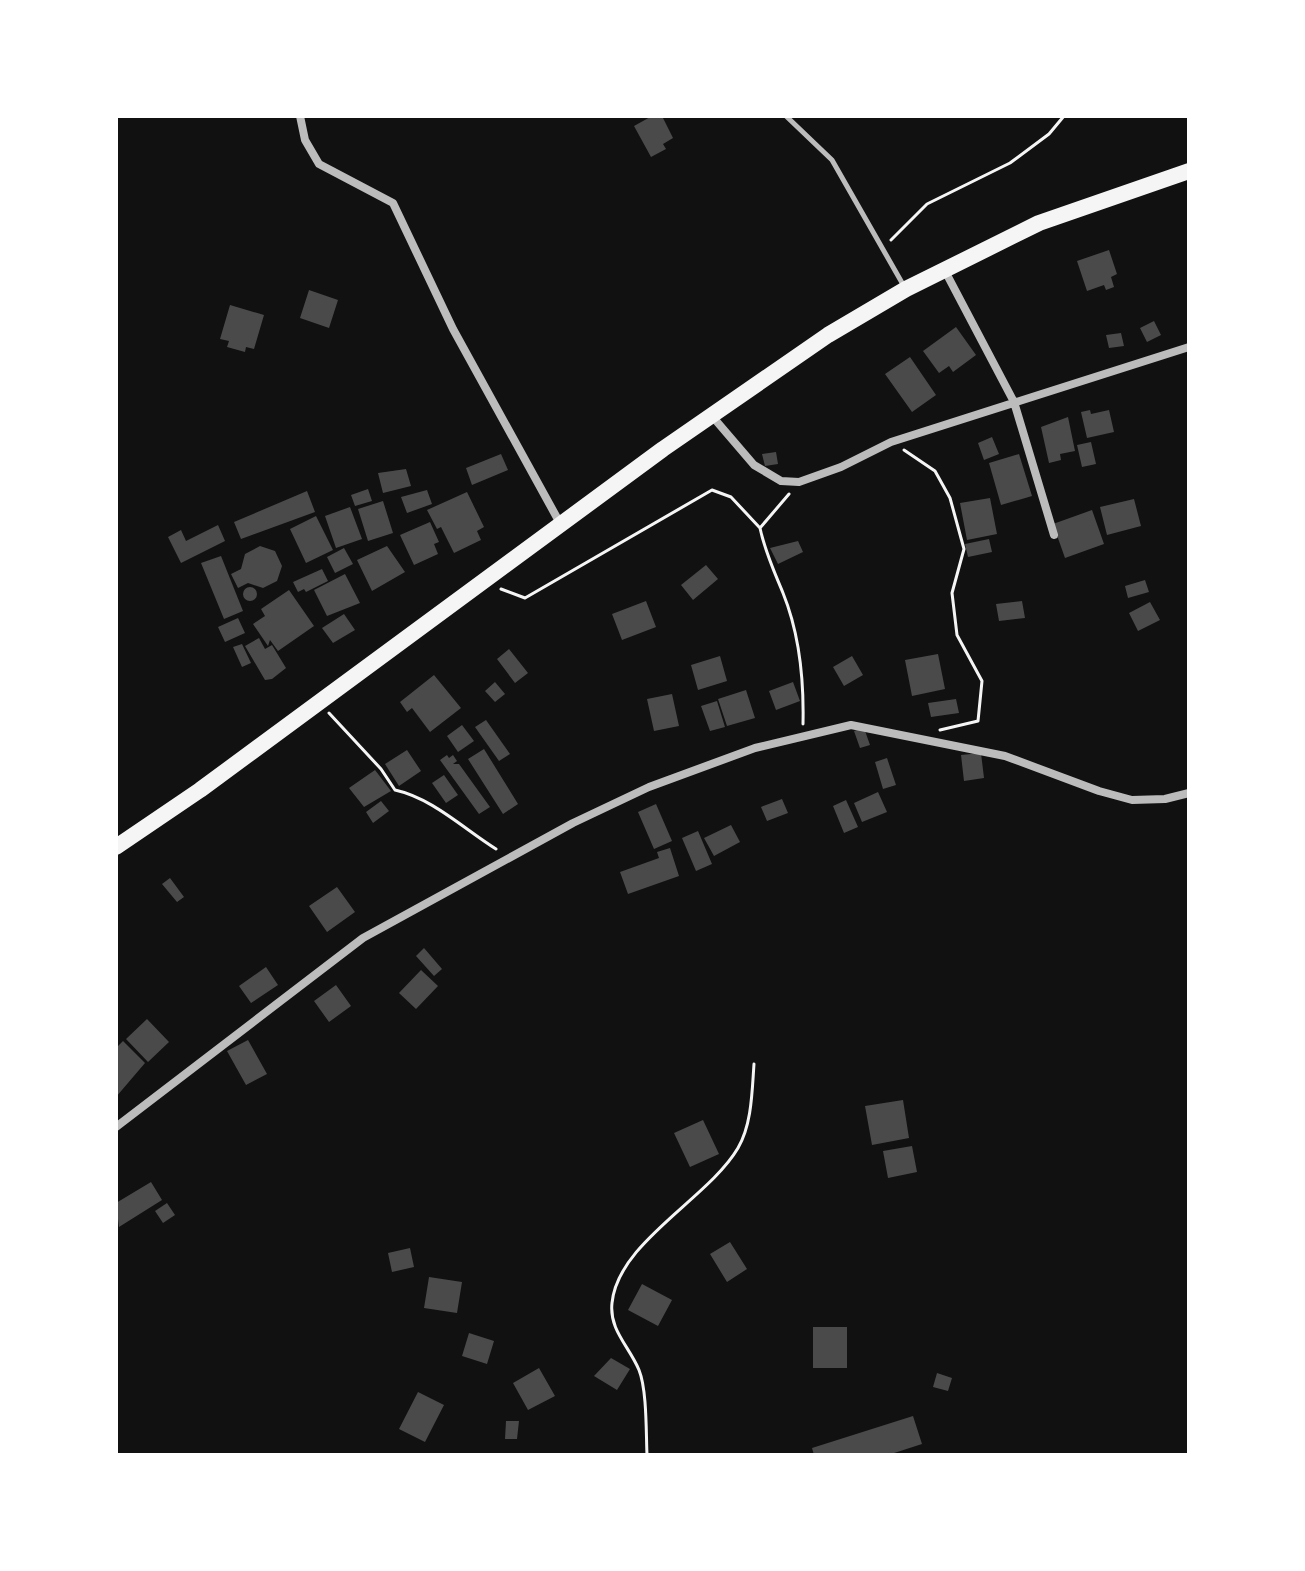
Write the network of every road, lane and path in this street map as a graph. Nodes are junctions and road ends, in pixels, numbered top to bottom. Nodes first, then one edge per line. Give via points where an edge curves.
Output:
1 (300, 116) edge
2 (786, 116) edge
3 (1064, 116) edge
4 (1189, 171) edge
5 (883, 249) junction
6 (944, 269) junction
7 (906, 289) junction
8 (1189, 347) edge
9 (1014, 402) junction
10 (712, 415) junction
11 (891, 442) junction
12 (799, 482) junction
13 (561, 526) junction
14 (760, 528) junction
15 (1054, 535) dead end
16 (484, 583) junction
17 (318, 701) junction
18 (802, 735) junction
19 (922, 739) junction
20 (1189, 793) edge
21 (116, 847) edge
22 (510, 858) junction
23 (754, 1064) dead end
24 (116, 1127) edge
25 (647, 1455) edge

1 - 13 street via 305,140 319,164 393,203 453,329
2 - 5 lane via 832,160
3 - 5 path via 1010,163 927,204
4 - 6 main road via 1039,223
5 - 7 lane
6 - 7 main road
6 - 9 street
7 - 10 main road
8 - 9 street
9 - 11 street
9 - 15 street
10 - 12 street via 754,465 781,481
10 - 13 main road
11 - 12 street
11 - 19 path via 935,471 950,498 964,549 952,593 957,635 982,681 978,721
12 - 14 path
13 - 16 main road
14 - 16 path via 731,497 712,490 525,598
14 - 18 path via 804,676
16 - 17 main road
17 - 21 main road
17 - 22 path via 395,790 419,795
18 - 19 street via 851,725
18 - 22 street via 649,787
19 - 20 street via 1005,756 1132,800
22 - 24 street via 363,938
23 - 25 path via 751,1105 738,1148 632,1254 612,1300 613,1324 640,1372

